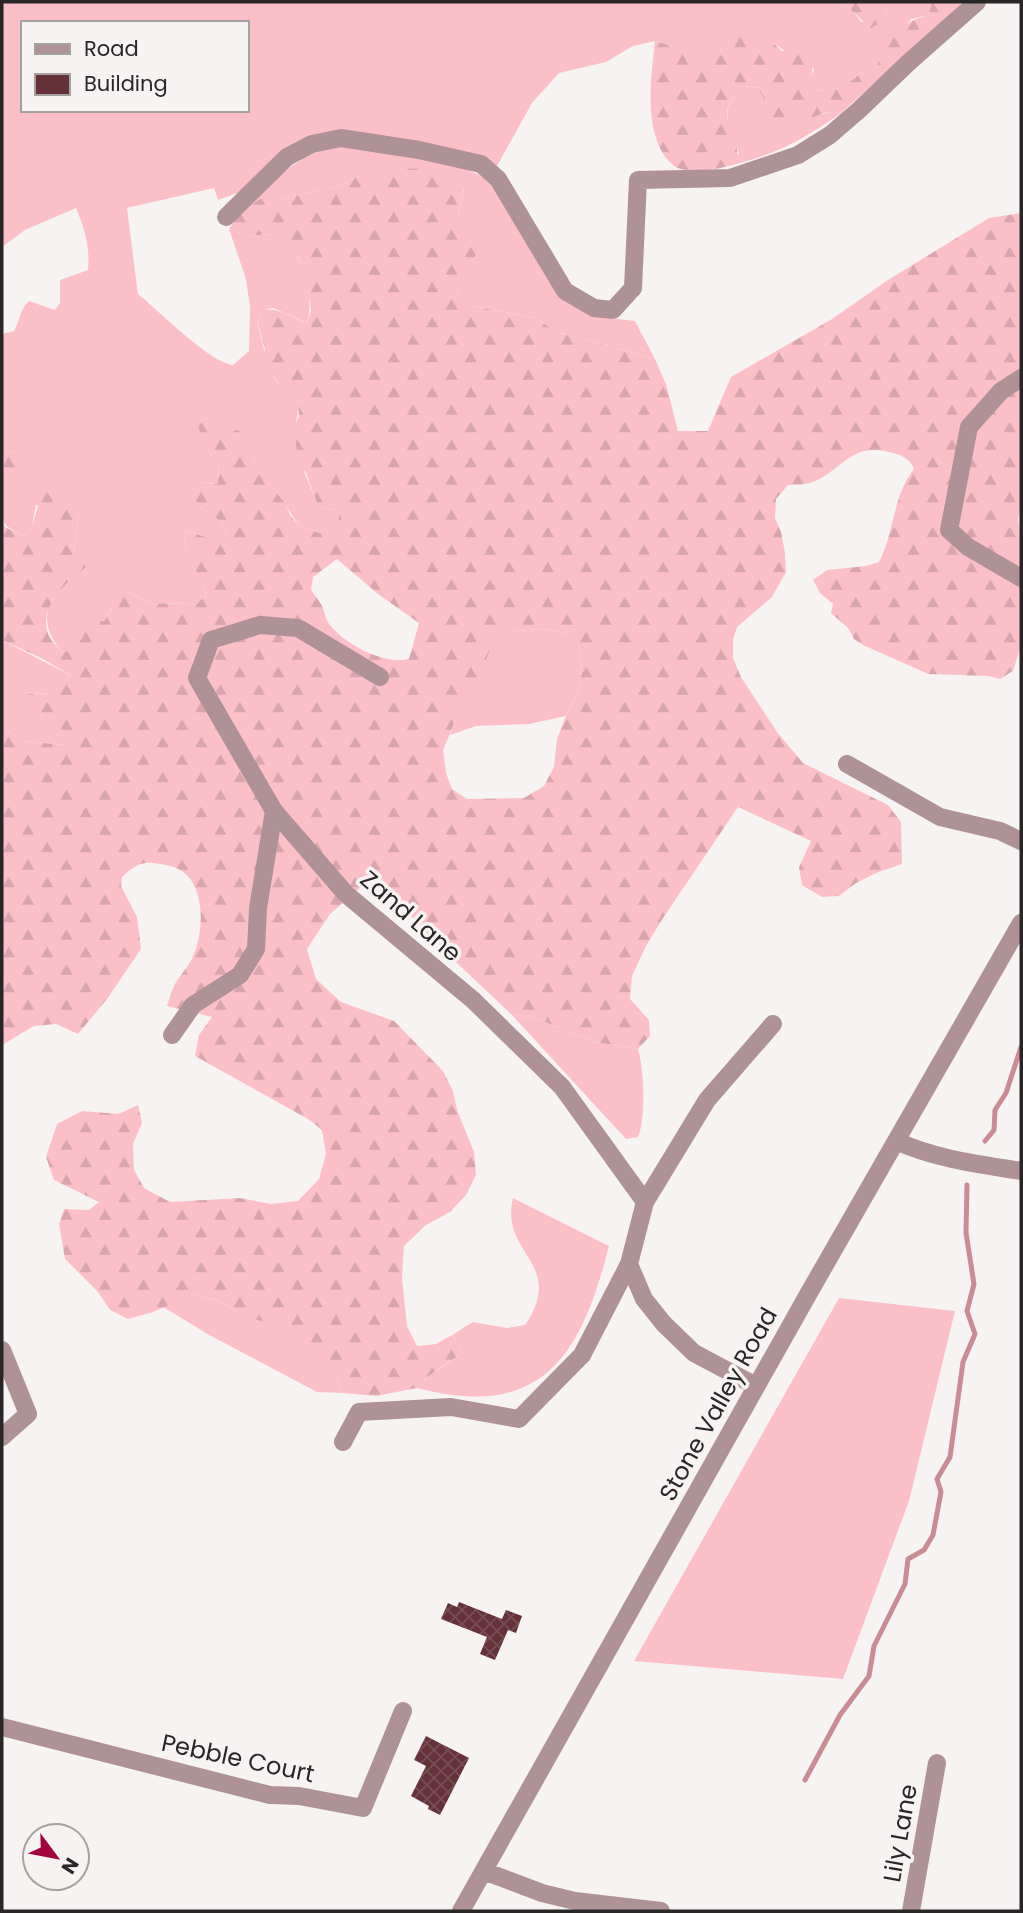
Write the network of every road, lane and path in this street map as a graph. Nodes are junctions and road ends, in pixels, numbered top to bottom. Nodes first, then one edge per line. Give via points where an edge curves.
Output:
1 (977, 2) edge
2 (226, 217) dead end
3 (1021, 378) edge
4 (1021, 578) edge
5 (380, 677) dead end
6 (847, 764) dead end
7 (274, 811) junction
8 (1021, 841) edge
9 (1021, 923) edge
10 (773, 1024) dead end
11 (172, 1035) dead end
12 (895, 1141) junction
13 (1021, 1171) edge
14 (645, 1202) junction
15 (629, 1264) junction
16 (2, 1350) edge
17 (756, 1386) junction
18 (2, 1437) edge
19 (343, 1441) dead end
20 (403, 1711) dead end
21 (2, 1727) edge
22 (937, 1763) dead end
23 (484, 1871) junction
24 (461, 1911) edge
25 (661, 1911) edge
26 (911, 1911) edge

1 - 2 street via 830,135 798,155 730,178 638,180 633,288 613,310 594,308 565,291 498,179 481,164 341,138 287,157
3 - 4 street via 1002,391 969,427 949,530 968,547
5 - 7 street, Zand Lane via 298,628 260,625 211,640 197,678
6 - 8 street via 940,817 1000,831
7 - 11 street via 256,949 240,975 193,1005
7 - 14 street, Zand Lane via 346,894 473,1000 562,1087
9 - 12 street, Stone Valley Road
10 - 14 street via 707,1100
12 - 13 street via 953,1160
12 - 17 street, Stone Valley Road
14 - 15 street
15 - 17 street via 644,1299 694,1353
15 - 19 street via 582,1355 519,1419 451,1407 359,1412
16 - 18 street via 28,1414
17 - 23 street, Stone Valley Road
20 - 21 street, Pebble Court via 363,1808 270,1795
22 - 26 street, Lily Lane
23 - 24 street, Stone Valley Road
23 - 25 street via 564,1899

